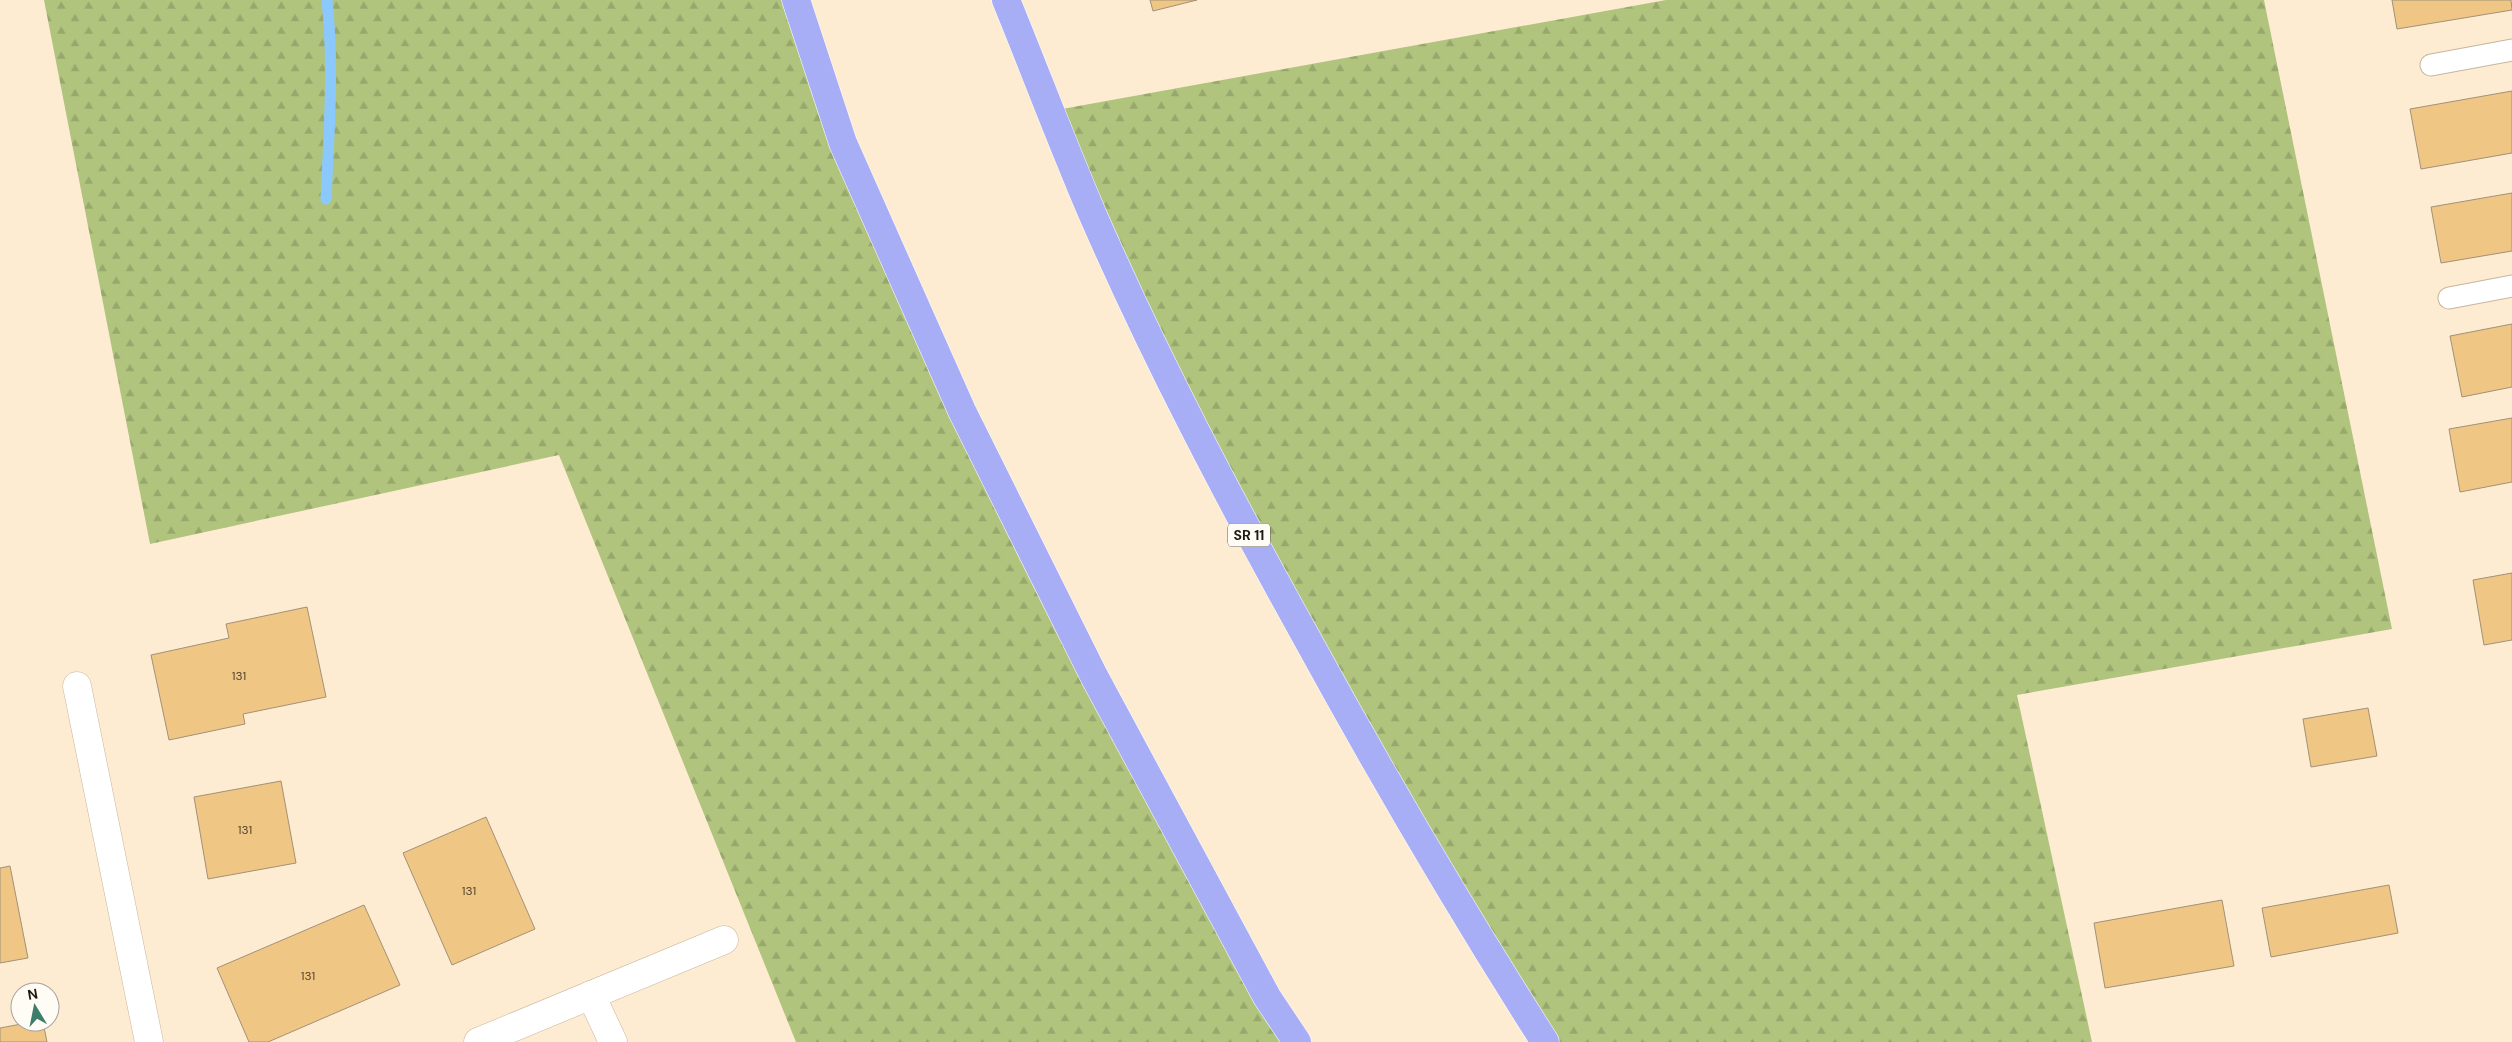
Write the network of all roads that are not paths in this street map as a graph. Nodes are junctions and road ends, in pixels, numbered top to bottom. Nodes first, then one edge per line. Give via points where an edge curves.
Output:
1 (796, 0) edge
2 (1006, 0) edge
3 (2512, 50) edge
4 (2431, 65) dead end
5 (2512, 286) edge
6 (2448, 298) dead end
7 (77, 686) dead end
8 (724, 940) dead end
9 (591, 995) junction
10 (1267, 997) junction
11 (149, 1042) edge
12 (478, 1042) edge
13 (613, 1042) edge
14 (1280, 1042) edge
15 (1297, 1042) edge
16 (1545, 1042) edge

1 - 10 highway via 844,144 962,410 1094,676
2 - 16 highway, SR 11 via 1093,214 1162,362 1251,539 1390,791
3 - 4 lane
5 - 6 lane
7 - 11 street
8 - 9 street
9 - 12 street
9 - 13 street
10 - 14 highway
10 - 15 highway

